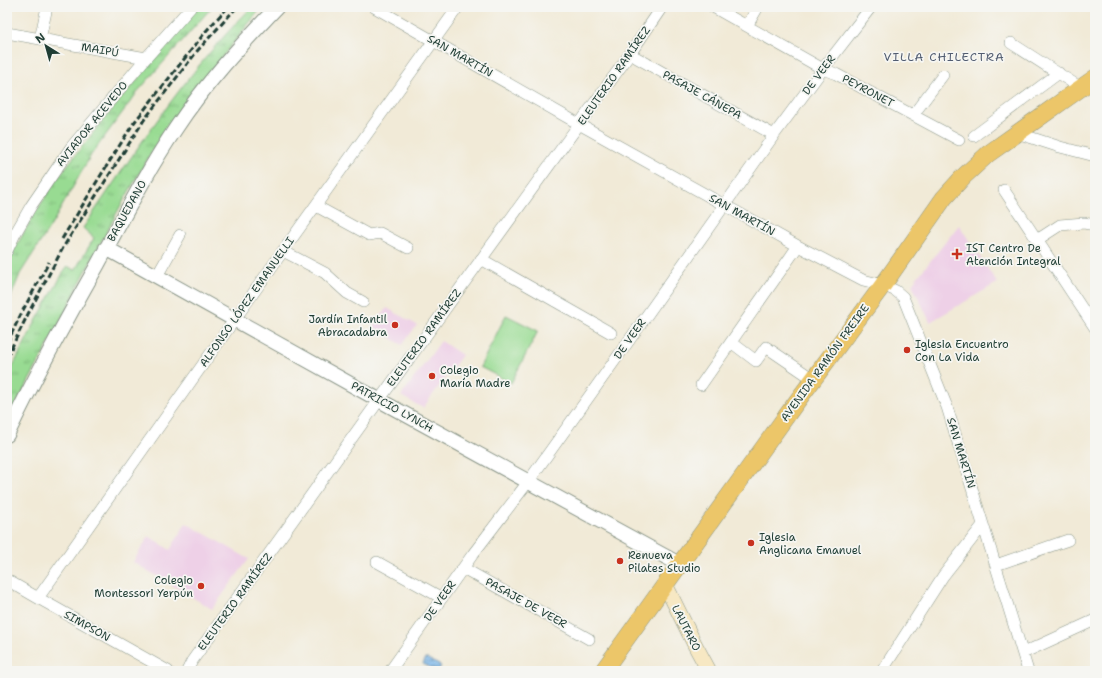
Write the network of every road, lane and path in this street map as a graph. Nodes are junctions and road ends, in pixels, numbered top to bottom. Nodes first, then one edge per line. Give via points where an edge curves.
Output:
1 (47, 7) edge
2 (191, 7) edge
3 (277, 7) edge
4 (374, 7) edge
5 (458, 7) edge
6 (662, 7) edge
7 (713, 7) edge
8 (758, 7) edge
9 (867, 8) edge
10 (747, 26) junction
11 (7, 33) edge
12 (40, 39) junction
13 (433, 42) junction
14 (1011, 43) dead end
15 (630, 54) junction
16 (146, 58) junction
17 (823, 68) junction
18 (1059, 73) junction
19 (943, 75) dead end
20 (1095, 78) edge
21 (1081, 88) junction
22 (913, 115) junction
23 (580, 124) junction
24 (1017, 133) junction
25 (774, 135) junction
26 (974, 136) dead end
27 (959, 140) dead end
28 (1095, 156) edge
29 (1004, 190) dead end
30 (725, 205) junction
31 (316, 206) junction
32 (1095, 225) edge
33 (11, 233) edge
34 (180, 235) dead end
35 (1037, 240) junction
36 (798, 246) junction
37 (106, 248) junction
38 (408, 248) dead end
39 (7, 251) edge
40 (283, 251) junction
41 (481, 260) junction
42 (156, 276) junction
43 (883, 285) junction
44 (363, 302) dead end
45 (235, 320) junction
46 (1095, 328) edge
47 (611, 333) dead end
48 (731, 342) junction
49 (813, 379) junction
50 (701, 385) dead end
51 (379, 400) junction
52 (7, 435) edge
53 (528, 482) junction
54 (983, 525) junction
55 (1068, 540) dead end
56 (377, 562) dead end
57 (679, 564) junction
58 (996, 565) junction
59 (463, 568) junction
60 (7, 580) edge
61 (665, 584) junction
62 (38, 598) junction
63 (442, 598) junction
64 (1095, 620) edge
65 (589, 639) dead end
66 (1023, 653) junction
67 (168, 671) edge
68 (187, 671) edge
69 (390, 671) edge
70 (603, 671) edge
71 (709, 671) edge
72 (882, 671) edge
73 (1028, 671) edge

1 - 12 street
2 - 16 street, AVIADOR ACEVEDO
3 - 37 street, BAQUEDANO via 244,40 176,128
4 - 13 street, SAN MARTÍN
5 - 13 street, ALFONSO LÓPEZ EMANUELLI
6 - 15 street, ELEUTERIO RAMÍREZ
7 - 10 street, PEYRONET
8 - 10 street
9 - 17 street, DE VEER
10 - 17 street, PEYRONET
11 - 12 street, MAIPÚ
12 - 16 street, MAIPÚ
13 - 23 street, SAN MARTÍN
13 - 31 street, ALFONSO LÓPEZ EMANUELLI
14 - 18 street
15 - 23 street, ELEUTERIO RAMÍREZ
15 - 25 street, PASAJE CÁNEPA
16 - 33 street, AVIADOR ACEVEDO via 72,146
17 - 22 street, PEYRONET
17 - 25 street, DE VEER
18 - 21 street
18 - 26 street
19 - 22 street
20 - 21 main road, AVENIDA RAMÓN FREIRE
21 - 24 main road, AVENIDA RAMÓN FREIRE
22 - 27 street, PEYRONET
23 - 30 street, SAN MARTÍN
23 - 41 street, ELEUTERIO RAMÍREZ
24 - 28 street
24 - 43 main road, AVENIDA RAMÓN FREIRE via 988,154 944,198
25 - 30 street, DE VEER
29 - 35 street
30 - 36 street, SAN MARTÍN
30 - 53 street, DE VEER
31 - 38 street via 369,235 380,233
31 - 40 street, ALFONSO LÓPEZ EMANUELLI
32 - 35 street via 1060,225
33 - 39 street, AVIADOR ACEVEDO
34 - 42 street
35 - 46 street
36 - 43 street, SAN MARTÍN via 863,280
36 - 48 street
37 - 42 street, PATRICIO LYNCH
37 - 52 street, BAQUEDANO
40 - 44 street via 325,273
40 - 45 street, ALFONSO LÓPEZ EMANUELLI
41 - 47 street
41 - 51 street, ELEUTERIO RAMÍREZ
42 - 45 street, PATRICIO LYNCH
43 - 49 main road, AVENIDA RAMÓN FREIRE
43 - 54 street, SAN MARTÍN via 896,291 903,298 947,407
45 - 51 street, PATRICIO LYNCH
45 - 62 street, ALFONSO LÓPEZ EMANUELLI
48 - 49 street via 756,361 766,347
48 - 50 street
49 - 57 main road, AVENIDA RAMÓN FREIRE
51 - 53 street, PATRICIO LYNCH
51 - 68 street, ELEUTERIO RAMÍREZ
53 - 57 street, PATRICIO LYNCH
53 - 59 street, DE VEER
54 - 58 street, SAN MARTÍN
54 - 72 street via 943,576
55 - 58 street
56 - 63 street
57 - 61 main road, AVENIDA RAMÓN FREIRE
58 - 66 street, SAN MARTÍN
59 - 63 street, DE VEER
59 - 65 street, PASAJE DE VEER
60 - 62 street, SIMPSON
61 - 70 main road, AVENIDA RAMÓN FREIRE
61 - 71 main road, LAUTARO
62 - 67 street, SIMPSON
63 - 69 street, DE VEER
64 - 66 street
66 - 73 street, SAN MARTÍN

